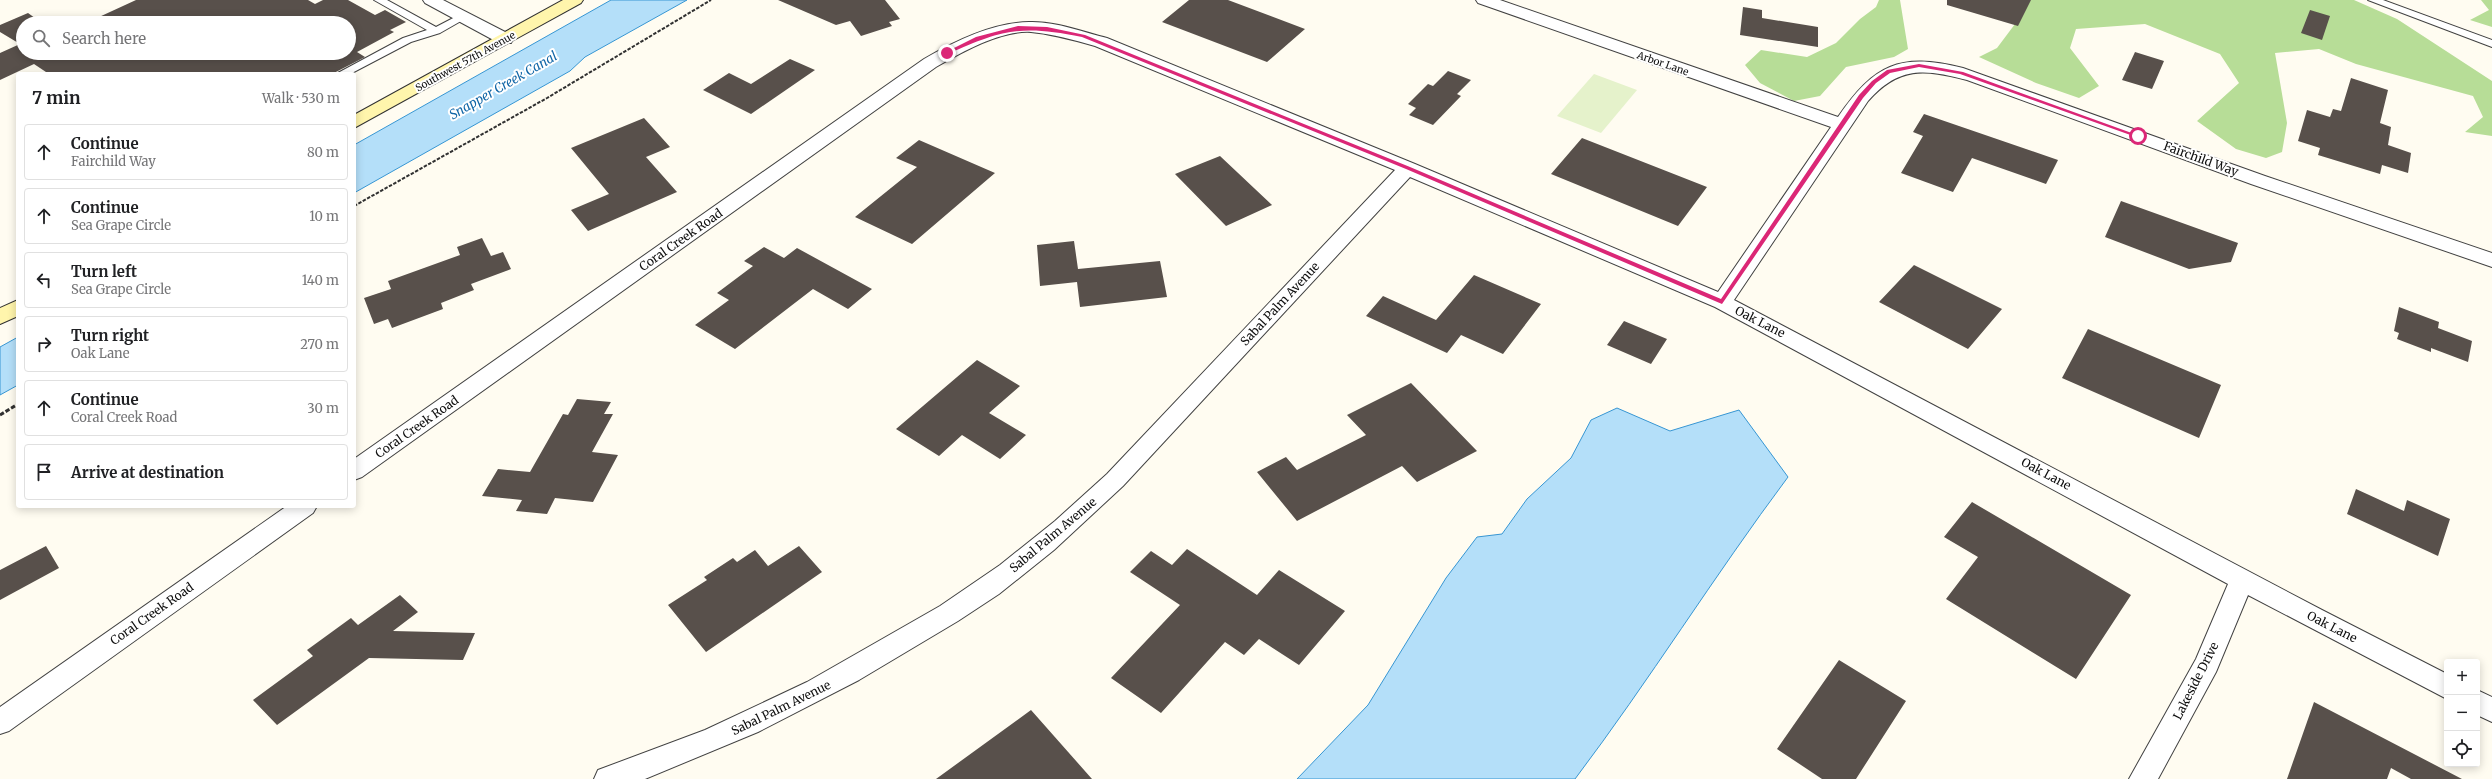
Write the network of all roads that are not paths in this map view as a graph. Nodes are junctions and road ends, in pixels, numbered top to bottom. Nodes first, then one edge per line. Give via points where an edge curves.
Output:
1 (431, 0) edge
2 (575, 0) edge
3 (1484, 0) edge
4 (2373, 0) edge
5 (386, 1) edge
6 (463, 17) junction
7 (1018, 28) joint
8 (436, 31) junction
9 (505, 39) junction
10 (2492, 44) edge
11 (346, 72) edge
12 (356, 121) edge
13 (1842, 125) junction
14 (1408, 168) junction
15 (2492, 260) edge
16 (1722, 302) junction
17 (16, 308) edge
18 (0, 317) edge
19 (356, 470) edge
20 (302, 508) edge
21 (2242, 580) junction
22 (2444, 685) edge
23 (2480, 704) edge
24 (2492, 710) edge
25 (0, 722) edge
26 (608, 779) edge
27 (2143, 779) edge

1 - 6 street
2 - 9 main road, Southwest 57th Avenue
3 - 13 street, Arbor Lane
4 - 10 lane
5 - 8 lane
6 - 8 lane
6 - 9 street
7 - 14 street, Oak Lane via 1047,28 1101,42
7 - 19 street, Coral Creek Road via 966,43 930,64
8 - 11 lane via 407,40
9 - 12 main road, Southwest 57th Avenue
13 - 15 street, Fairchild Way via 1874,82 1888,71 1909,66 1932,67 1973,76 2280,188
13 - 16 street, Fairchild Way
14 - 16 street, Oak Lane
14 - 26 street, Sabal Palm Avenue via 1115,480 1083,512 999,580 927,628 809,696 740,729
16 - 21 street, Oak Lane
17 - 18 main road
20 - 25 street, Coral Creek Road
21 - 22 street, Oak Lane
21 - 27 street, Lakeside Drive via 2206,664
23 - 24 street

